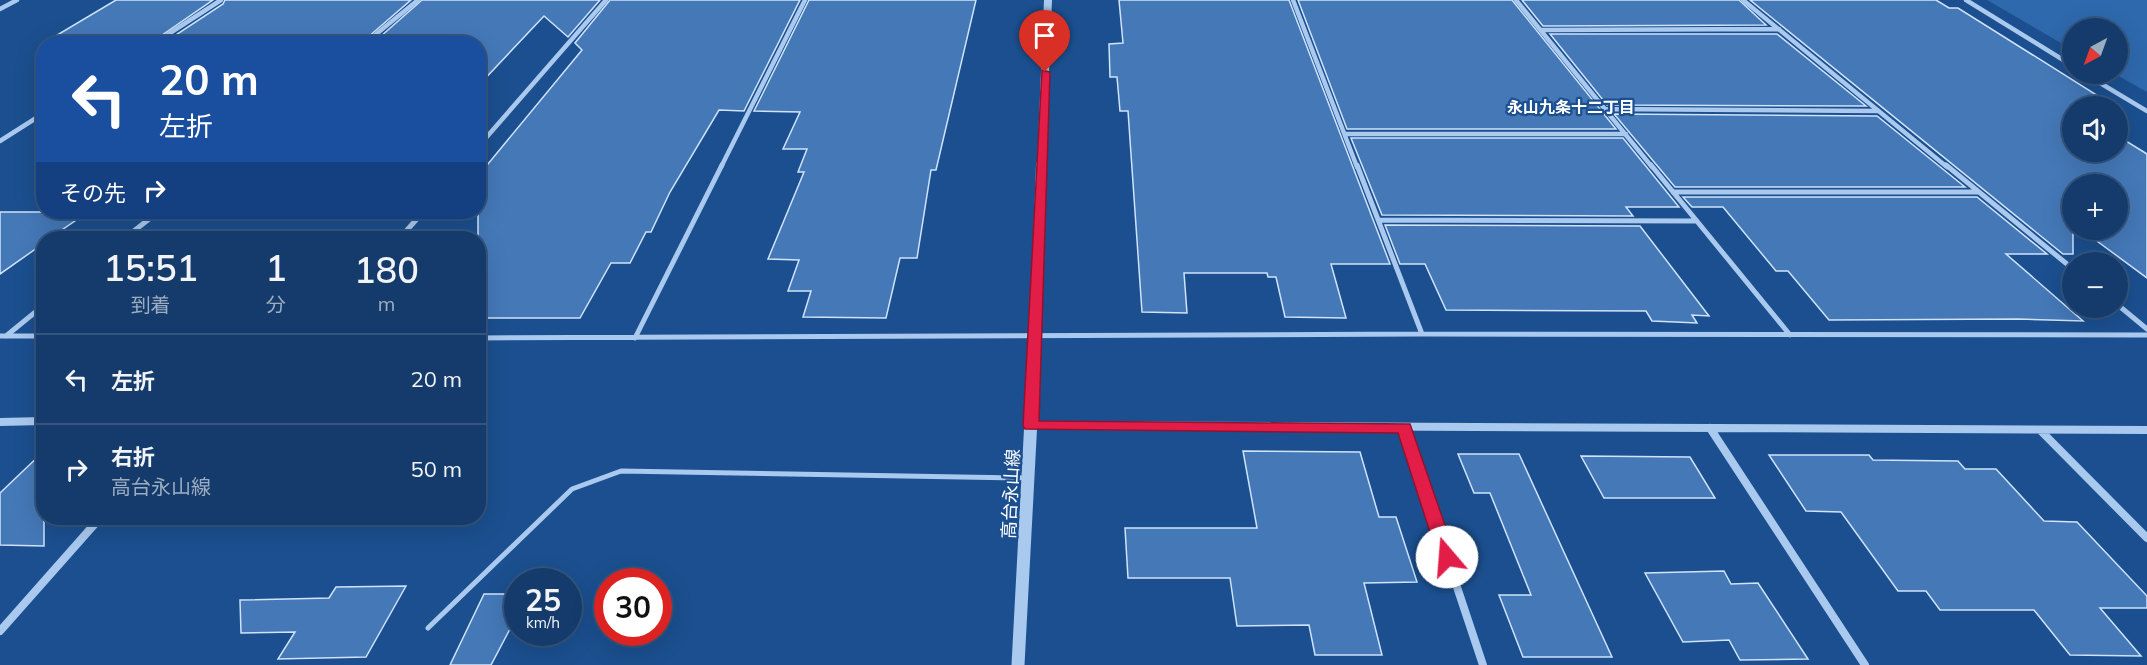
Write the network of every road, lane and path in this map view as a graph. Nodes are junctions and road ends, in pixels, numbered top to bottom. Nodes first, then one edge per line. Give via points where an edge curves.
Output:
1 (17, 0) edge
2 (221, 0) edge
3 (418, 0) edge
4 (606, 0) edge
5 (805, 0) edge
6 (1048, 0) edge
7 (1293, 0) edge
8 (1516, 0) edge
9 (1743, 0) edge
10 (1966, 0) edge
11 (0, 9) edge
12 (1779, 29) junction
13 (1540, 30) junction
14 (165, 36) edge
15 (374, 36) edge
16 (2062, 59) edge
17 (2102, 84) edge
18 (1605, 109) junction
19 (1879, 111) junction
20 (2147, 111) edge
21 (36, 118) edge
22 (1345, 134) junction
23 (1626, 134) junction
24 (486, 138) edge
25 (0, 141) edge
26 (1673, 192) junction
27 (1978, 192) junction
28 (149, 219) edge
29 (417, 219) edge
30 (1378, 220) junction
31 (1696, 221) junction
32 (134, 231) edge
33 (406, 231) edge
34 (2062, 260) edge
35 (36, 311) edge
36 (2128, 313) edge
37 (2147, 329) edge
38 (1034, 334) junction
39 (1422, 334) junction
40 (1790, 335) junction
41 (2147, 335) edge
42 (3, 336) edge
43 (36, 336) edge
44 (486, 338) edge
45 (635, 338) junction
46 (36, 421) edge
47 (0, 422) edge
48 (1031, 426) junction
49 (1404, 428) junction
50 (1710, 428) junction
51 (2040, 430) junction
52 (2147, 430) edge
53 (1028, 478) junction
54 (94, 525) edge
55 (2147, 538) edge
56 (428, 628) dead end
57 (0, 632) edge
58 (1018, 665) edge
59 (1483, 665) edge
60 (1865, 665) edge

1 - 11 street
2 - 14 street
3 - 15 street
4 - 24 street
5 - 45 street
6 - 38 street, 高台永山線
7 - 22 street
8 - 13 street
9 - 12 street
10 - 16 street
12 - 13 street
12 - 19 street
13 - 18 street
17 - 20 street
18 - 19 street
18 - 23 street
19 - 27 street
21 - 25 street
22 - 23 street
22 - 30 street
23 - 26 street
26 - 27 street
26 - 31 street
27 - 34 street
28 - 32 street
29 - 33 street
30 - 31 street
30 - 39 street
31 - 40 street
35 - 42 street
36 - 37 street
38 - 39 street
38 - 45 street
38 - 48 street, 高台永山線
39 - 40 street
40 - 41 street
42 - 43 street
44 - 45 street
46 - 47 street
48 - 49 street
48 - 53 street, 高台永山線
49 - 50 street
49 - 59 street
50 - 51 street
50 - 60 street
51 - 52 street
51 - 55 street
53 - 56 lane via 621,471 572,489
53 - 58 street, 高台永山線
54 - 57 street

